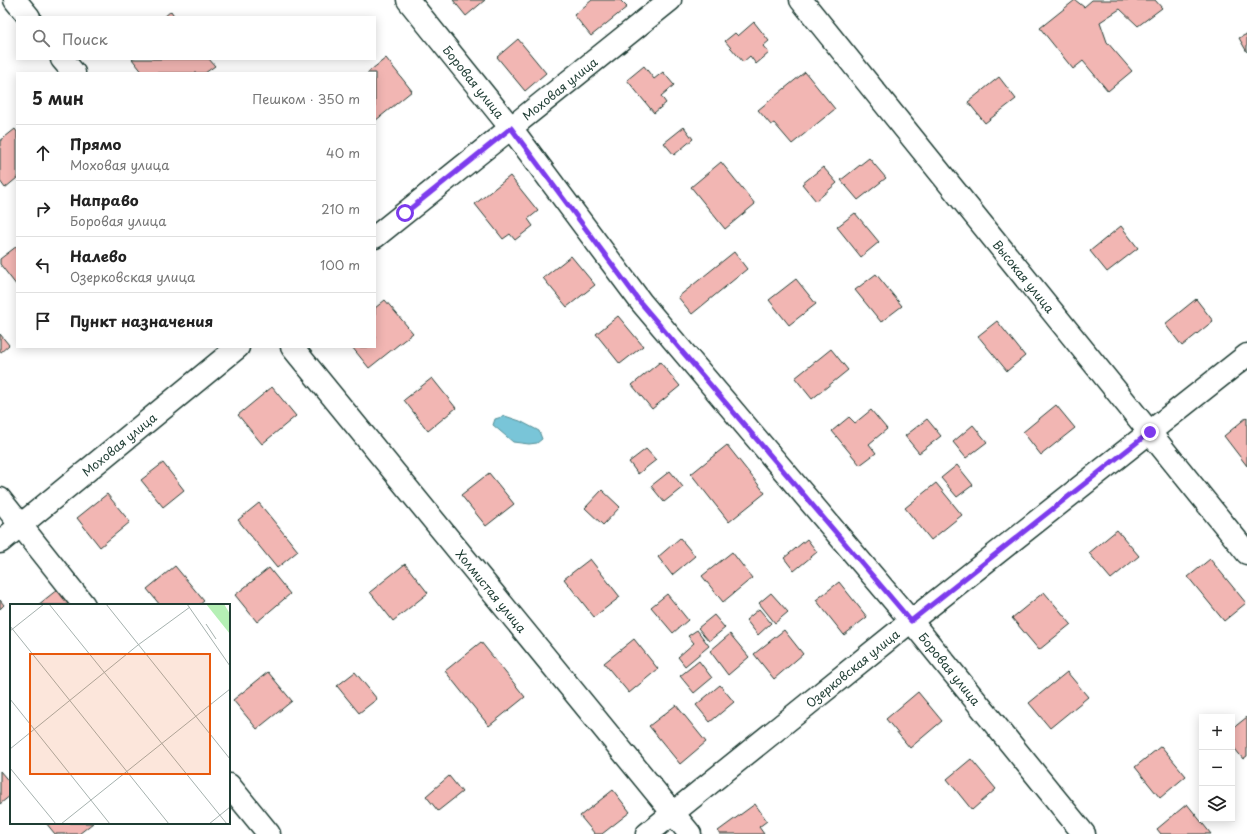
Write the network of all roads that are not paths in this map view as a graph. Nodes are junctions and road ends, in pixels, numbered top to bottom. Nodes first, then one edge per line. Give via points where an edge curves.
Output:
1 (16, 0) edge
2 (408, 0) edge
3 (670, 0) edge
4 (801, 0) edge
5 (28, 16) edge
6 (63, 60) edge
7 (73, 72) edge
8 (511, 128) junction
9 (376, 236) edge
10 (237, 348) edge
11 (293, 348) edge
12 (1247, 355) edge
13 (1150, 432) junction
14 (0, 499) edge
15 (20, 526) junction
16 (0, 542) edge
17 (1247, 553) edge
18 (83, 604) edge
19 (911, 621) junction
20 (230, 786) edge
21 (673, 813) junction
22 (269, 834) edge
23 (647, 834) edge
24 (690, 834) edge
25 (1084, 834) edge

1 - 5 street
2 - 8 street, Боровая улица
3 - 8 street, Моховая улица
4 - 13 street, Высокая улица
6 - 7 street
8 - 9 street, Моховая улица
8 - 19 street, Боровая улица via 640,302
10 - 15 street, Моховая улица
11 - 21 street, Холмистая улица
12 - 13 street, Озерковская улица
13 - 17 street, Высокая улица
13 - 19 street, Озерковская улица
14 - 15 street
15 - 16 street, Моховая улица
15 - 18 street
19 - 21 street, Озерковская улица
19 - 25 street, Боровая улица
20 - 22 street
21 - 23 street, Озерковская улица
21 - 24 street, Холмистая улица

